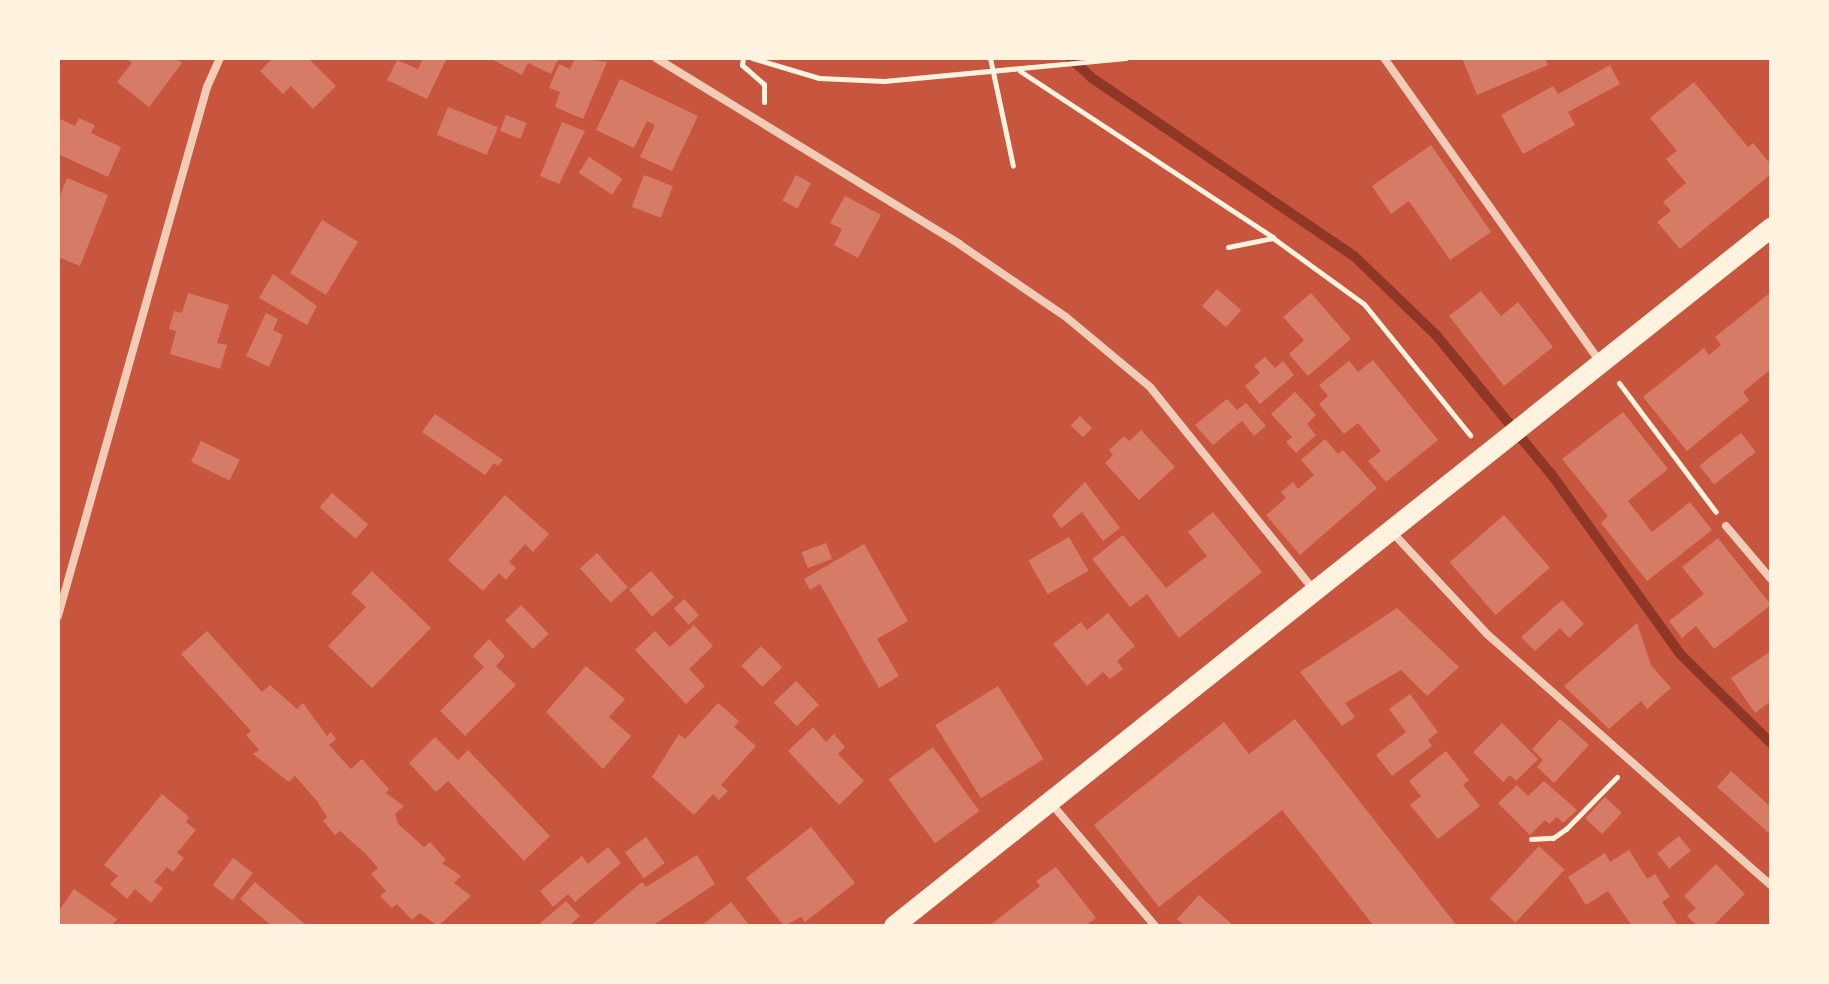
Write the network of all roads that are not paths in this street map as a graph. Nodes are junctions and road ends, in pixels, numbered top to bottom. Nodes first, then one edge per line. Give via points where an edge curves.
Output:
1 (220, 58) edge
2 (656, 58) edge
3 (1384, 58) edge
4 (1771, 228) edge
5 (1599, 360) junction
6 (1726, 526) road end
7 (1390, 530) junction
8 (1771, 579) edge
9 (1315, 590) junction
10 (58, 616) edge
11 (1049, 802) junction
12 (1771, 885) edge
13 (894, 926) edge
14 (1155, 926) edge

1 - 10 street via 207,87
2 - 9 street via 959,244 1116,358 1150,387
3 - 5 street
4 - 5 main road
5 - 7 main road
6 - 8 street
7 - 9 main road
7 - 12 street via 1487,634
9 - 11 main road
11 - 13 main road
11 - 14 street

